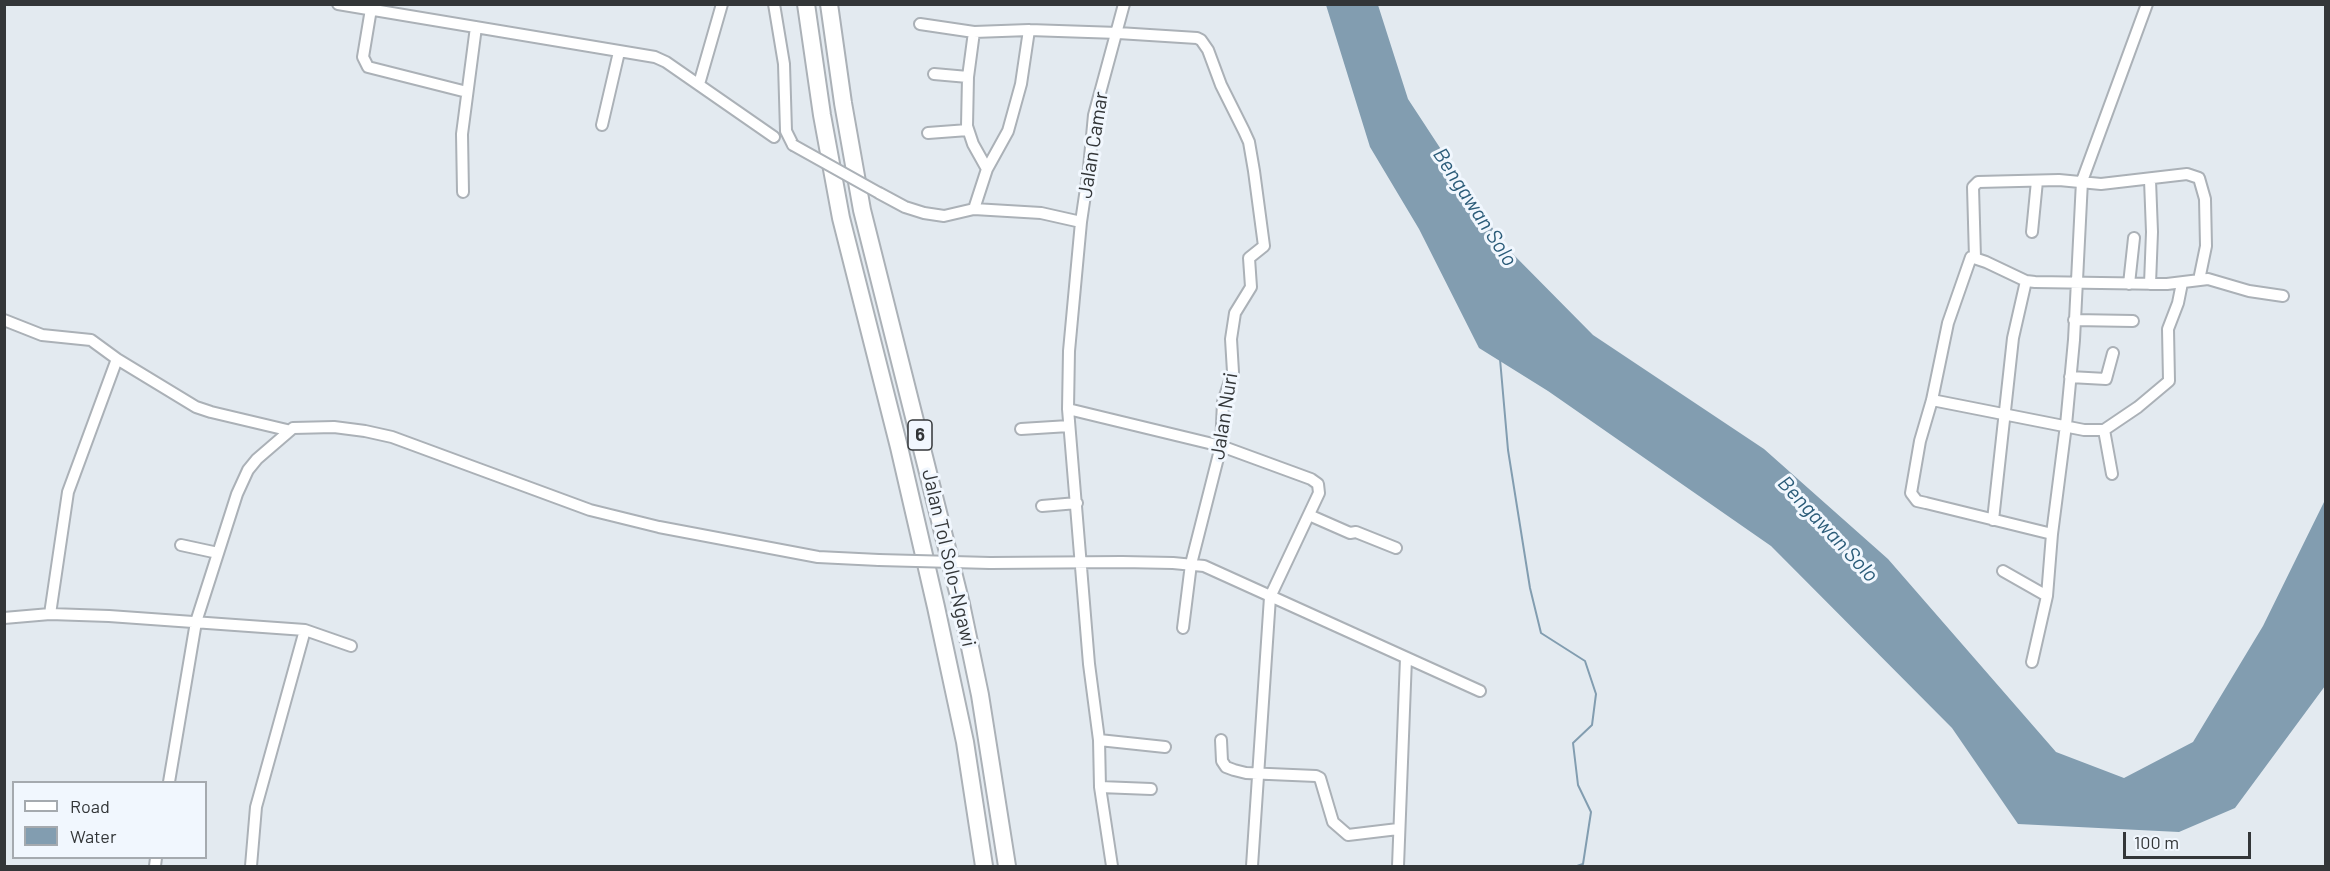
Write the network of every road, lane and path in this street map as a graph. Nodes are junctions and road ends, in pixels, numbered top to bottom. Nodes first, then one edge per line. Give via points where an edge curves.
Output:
1 (338, 4) edge
2 (722, 4) edge
3 (774, 4) edge
4 (806, 4) edge
5 (829, 4) edge
6 (1124, 4) edge
7 (2147, 4) edge
8 (371, 9) junction
9 (920, 24) dead end
10 (476, 27) junction
11 (1029, 30) junction
12 (974, 32) junction
13 (1118, 33) junction
14 (619, 52) junction
15 (934, 74) dead end
16 (968, 77) junction
17 (699, 84) junction
18 (467, 92) junction
19 (602, 125) dead end
20 (968, 130) junction
21 (928, 133) dead end
22 (774, 137) dead end
23 (987, 169) junction
24 (2150, 180) junction
25 (2037, 181) junction
26 (2082, 181) junction
27 (463, 192) dead end
28 (974, 209) junction
29 (1080, 222) junction
30 (2032, 232) dead end
31 (2134, 238) dead end
32 (1975, 258) junction
33 (2199, 280) junction
34 (2026, 281) junction
35 (2077, 281) junction
36 (2182, 283) junction
37 (2129, 284) junction
38 (2150, 284) junction
39 (2283, 296) dead end
40 (4, 320) edge
41 (2074, 320) junction
42 (2133, 321) dead end
43 (2113, 353) dead end
44 (117, 359) junction
45 (2070, 377) junction
46 (1932, 400) junction
47 (1068, 409) junction
48 (2005, 415) junction
49 (2066, 425) junction
50 (1069, 426) junction
51 (1021, 429) dead end
52 (287, 430) junction
53 (2104, 430) junction
54 (1221, 446) junction
55 (2112, 474) dead end
56 (1077, 503) junction
57 (1042, 506) dead end
58 (1308, 515) junction
59 (1993, 520) junction
60 (2052, 534) junction
61 (181, 545) dead end
62 (1396, 548) dead end
63 (218, 553) junction
64 (1081, 562) junction
65 (1191, 564) junction
66 (2003, 571) dead end
67 (2047, 596) junction
68 (1270, 597) junction
69 (50, 614) junction
70 (4, 618) edge
71 (196, 622) junction
72 (1183, 628) dead end
73 (305, 630) junction
74 (351, 646) dead end
75 (1406, 658) junction
76 (2032, 662) dead end
77 (1480, 691) dead end
78 (1099, 740) junction
79 (1221, 740) dead end
80 (1166, 747) dead end
81 (1258, 774) junction
82 (169, 781) edge
83 (1100, 787) junction
84 (1151, 789) dead end
85 (1398, 830) junction
86 (251, 867) edge
87 (984, 867) edge
88 (1007, 867) edge
89 (1112, 867) edge
90 (1252, 867) edge
91 (1398, 867) edge

1 - 8 street
2 - 17 street
3 - 28 street, bridge via 784,64 786,131 794,145 905,207 944,216
4 - 87 highway, Jalan Tol Solo–Ngawi / 6 via 841,218 941,630 965,742
5 - 88 highway, Jalan Tol Solo–Ngawi / 6 via 862,210 961,604 980,694
6 - 13 street, Jalan Camar
7 - 26 street
8 - 10 street
8 - 18 street via 363,53 368,67
9 - 12 street
10 - 14 street
10 - 18 street
11 - 12 street
11 - 13 street
11 - 23 street via 1021,84 1008,131
12 - 16 street
13 - 29 street, Jalan Camar via 1094,115
13 - 54 street, Jalan Nuri via 1202,40 1244,130 1264,246 1249,258 1251,287 1235,313 1231,339 1233,372 1223,402
14 - 17 street via 660,60
14 - 19 street
15 - 16 street
16 - 20 street
17 - 22 street
18 - 27 street via 462,134
20 - 21 street
20 - 23 street
23 - 28 street
24 - 26 street via 2101,184
24 - 33 street via 2187,174 2202,183 2207,227
24 - 38 street
25 - 26 street
25 - 30 street
25 - 32 street via 1974,183
26 - 35 street
28 - 29 street via 1041,213
29 - 47 street, Jalan Camar
31 - 37 street
32 - 34 street
32 - 46 street via 1971,257 1948,323
33 - 36 street
33 - 39 street
34 - 35 street
34 - 48 street via 2013,338
35 - 37 street
35 - 41 street
36 - 38 street
36 - 53 street via 2168,329 2169,381
37 - 38 street
40 - 44 street via 42,335 88,339
41 - 42 street
41 - 45 street
43 - 45 street via 2106,379
44 - 52 street via 196,407
44 - 69 street via 68,492
45 - 49 street
46 - 48 street
46 - 59 street via 1911,493 1917,501
47 - 50 street, Jalan Camar
47 - 54 street
48 - 49 street
48 - 59 street
49 - 53 street
49 - 60 street
50 - 51 street
50 - 56 street, Jalan Camar
52 - 63 street via 248,470
52 - 64 street, bridge via 334,427 392,437 590,510 818,557
53 - 55 street
54 - 58 street via 1314,480 1318,493
54 - 65 street, Jalan Nuri
56 - 57 street
56 - 64 street, Jalan Camar
58 - 62 street
58 - 68 street
59 - 60 street
60 - 67 street
61 - 63 street
63 - 71 street
64 - 65 street
64 - 78 street, Jalan Camar
65 - 68 street via 1217,570
65 - 72 street, Jalan Nuri
66 - 67 street
67 - 76 street
68 - 75 street
68 - 81 street
69 - 70 street
69 - 71 street
71 - 73 street
71 - 82 street
73 - 74 street
73 - 86 street via 256,807
75 - 77 street
75 - 85 street
78 - 80 street
78 - 83 street, Jalan Camar
79 - 81 street via 1224,766
81 - 85 street via 1320,778 1333,822 1348,835
81 - 90 street
83 - 84 street
83 - 89 street, Jalan Camar
85 - 91 street

